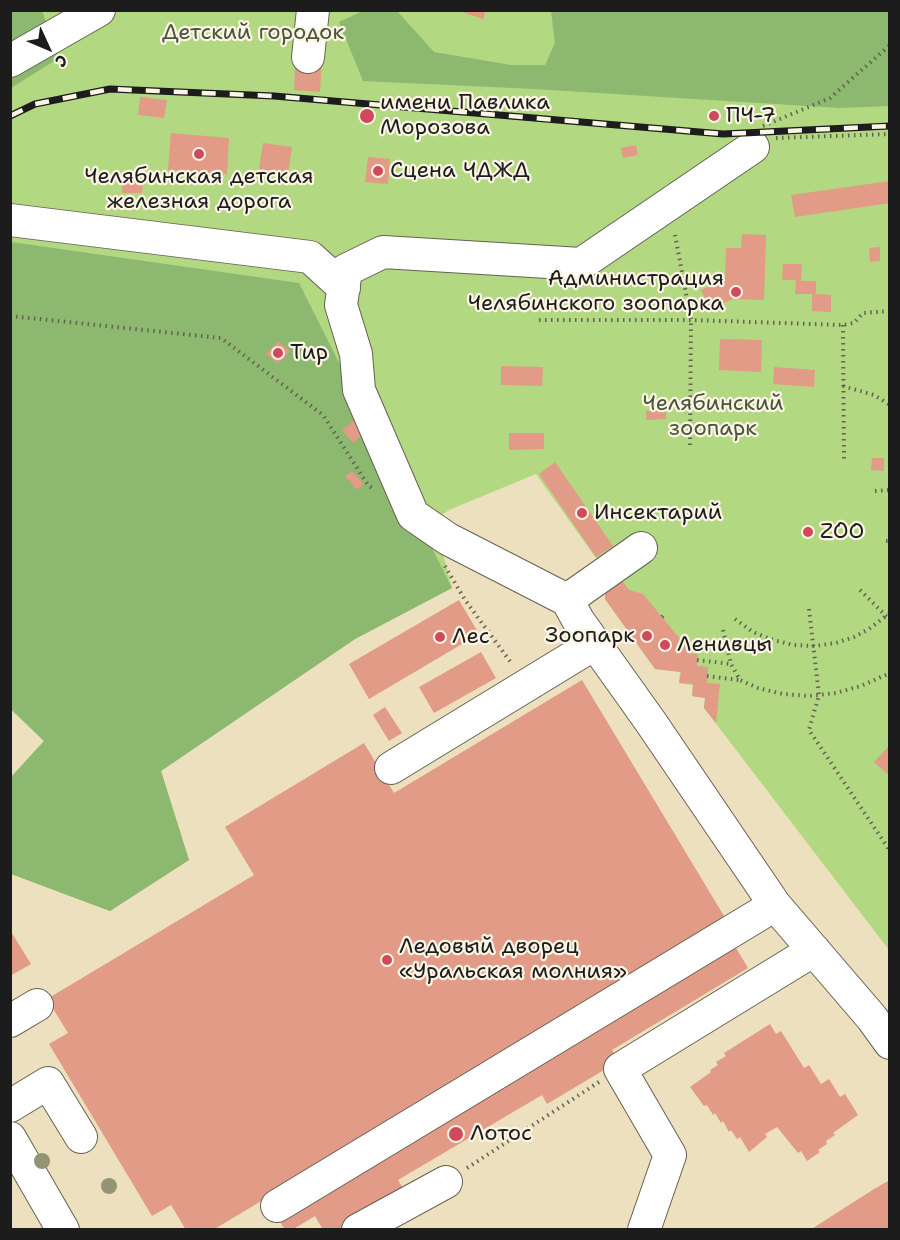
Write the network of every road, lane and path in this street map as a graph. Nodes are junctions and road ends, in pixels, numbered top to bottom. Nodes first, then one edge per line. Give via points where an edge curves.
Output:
1 (99, 10) edge
2 (313, 10) edge
3 (890, 45) edge
4 (308, 57) dead end
5 (10, 61) edge
6 (890, 134) edge
7 (754, 143) junction
8 (10, 220) edge
9 (675, 235) dead end
10 (344, 288) junction
11 (890, 311) edge
12 (10, 316) edge
13 (539, 320) dead end
14 (691, 320) junction
15 (843, 325) junction
16 (843, 386) junction
17 (890, 405) edge
18 (690, 446) dead end
19 (844, 462) dead end
20 (890, 490) edge
21 (377, 491) dead end
22 (875, 491) dead end
23 (641, 548) dead end
24 (442, 562) dead end
25 (860, 590) dead end
26 (567, 600) junction
27 (809, 609) dead end
28 (888, 616) edge
29 (735, 619) dead end
30 (723, 630) dead end
31 (596, 644) junction
32 (814, 646) junction
33 (697, 660) dead end
34 (731, 664) junction
35 (515, 669) dead end
36 (890, 673) edge
37 (707, 676) dead end
38 (740, 680) junction
39 (819, 695) junction
40 (391, 768) dead end
41 (888, 843) edge
42 (890, 850) edge
43 (775, 906) junction
44 (814, 950) junction
45 (37, 1005) dead end
46 (881, 1013) edge
47 (10, 1021) edge
48 (890, 1043) edge
49 (620, 1069) junction
50 (10, 1106) edge
51 (81, 1137) dead end
52 (13, 1147) edge
53 (446, 1182) joint
54 (277, 1206) dead end
55 (63, 1230) edge
56 (358, 1230) edge
57 (644, 1230) edge

1 - 5 street
2 - 4 street
3 - 7 path via 830,98 766,123 757,132
6 - 7 path
7 - 10 street via 581,264 383,252 346,270
8 - 10 street via 310,257
9 - 14 path
10 - 26 street via 341,305 356,354 359,390 413,515 448,539
11 - 15 path via 863,313 854,323
12 - 21 path via 221,338 323,415 368,485
13 - 14 path
14 - 15 path
14 - 18 path
15 - 16 path
16 - 17 path
16 - 19 path
20 - 22 path
23 - 26 street
24 - 35 path
25 - 28 path
26 - 31 street
27 - 32 path
28 - 32 path via 854,637
29 - 32 path via 770,639
30 - 34 path
31 - 40 street
31 - 43 street
32 - 39 path
33 - 34 path
34 - 38 path
36 - 39 path via 861,686
37 - 38 path
38 - 39 path via 783,694
39 - 41 path via 809,730
41 - 42 path
43 - 44 street
43 - 54 street
44 - 46 street
44 - 49 street
45 - 47 street
46 - 48 street
49 - 53 path
49 - 57 street via 670,1155
50 - 51 street via 48,1083
52 - 55 street
53 - 56 street

